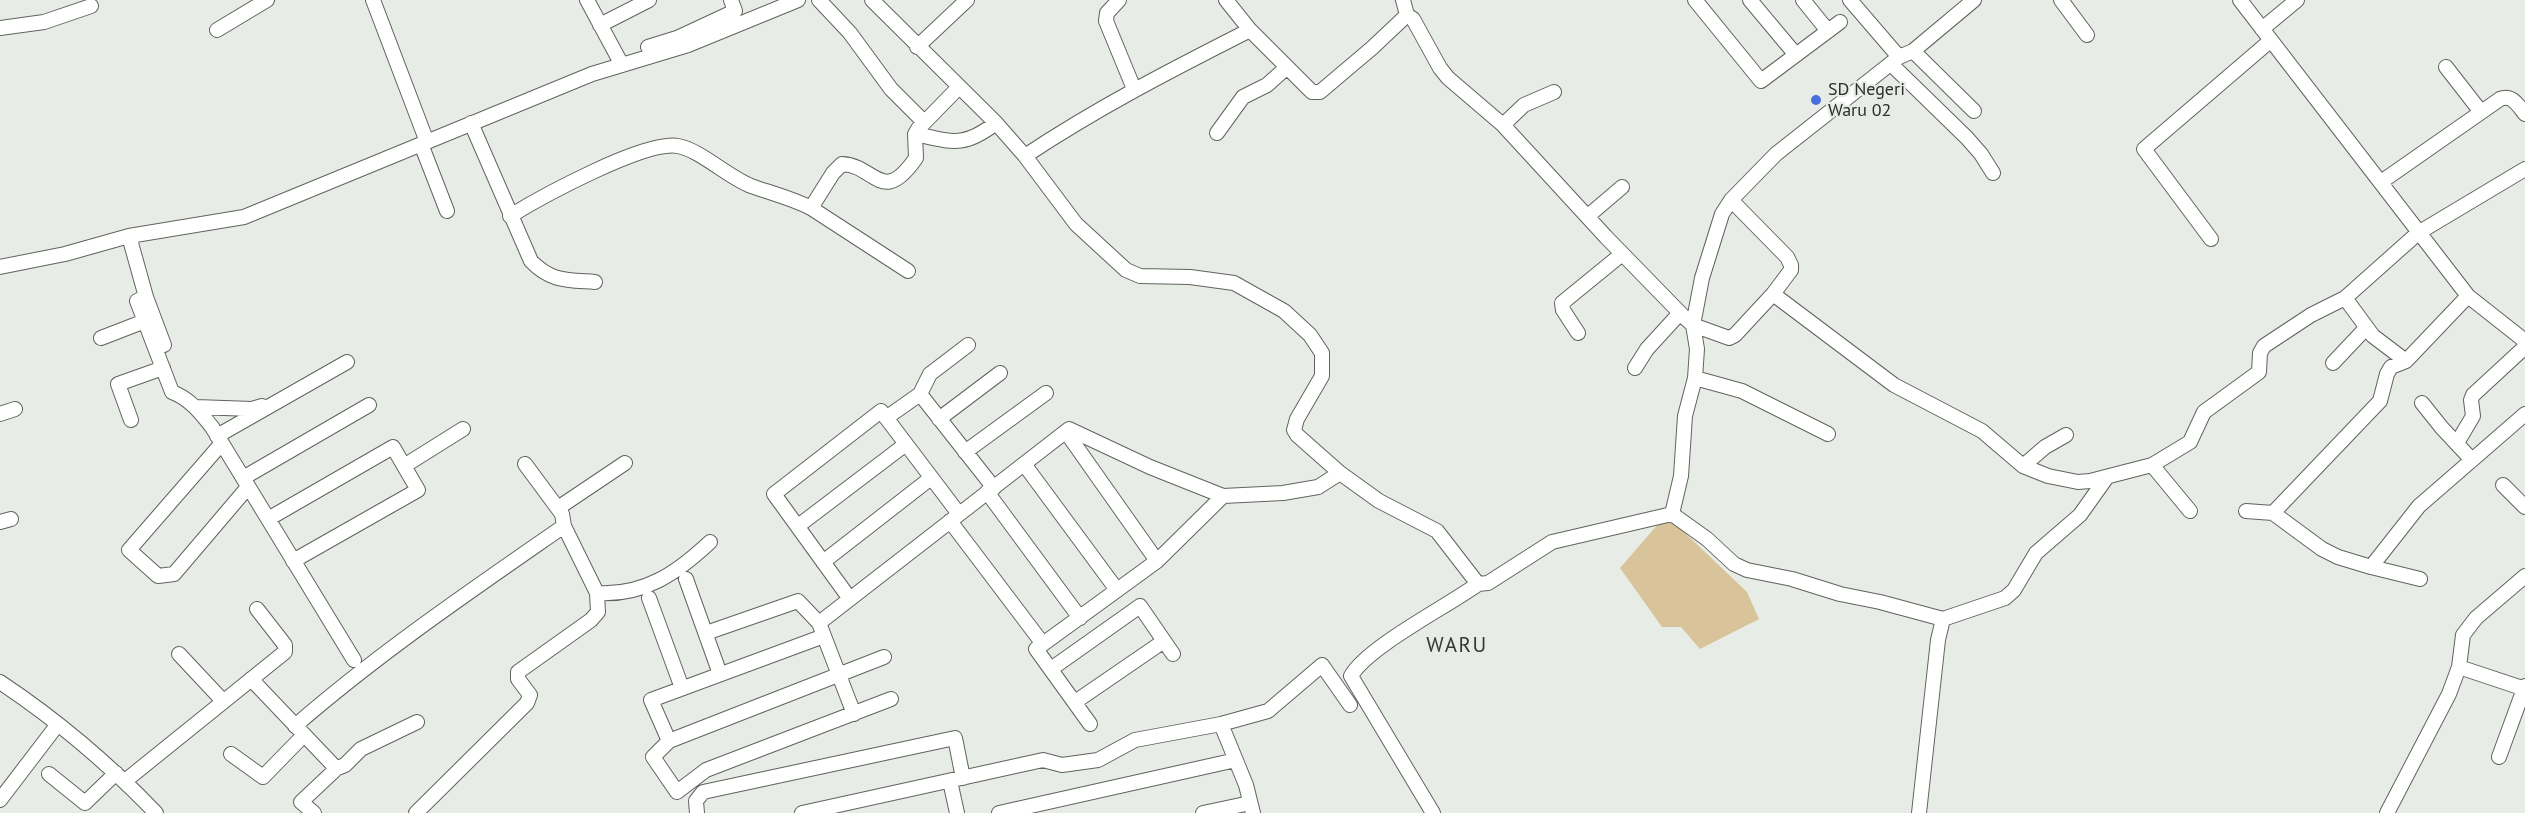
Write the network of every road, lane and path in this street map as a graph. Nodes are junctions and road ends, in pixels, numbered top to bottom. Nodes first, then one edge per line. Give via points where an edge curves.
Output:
1 (267, 0) edge
2 (373, 0) edge
3 (586, 0) edge
4 (649, 0) edge
5 (731, 0) edge
6 (798, 0) edge
7 (819, 0) edge
8 (872, 0) edge
9 (967, 0) edge
10 (1119, 0) edge
11 (1226, 0) edge
12 (1403, 0) edge
13 (1695, 0) edge
14 (1750, 0) edge
15 (1803, 0) edge
16 (1850, 0) edge
17 (1974, 0) edge
18 (2061, 0) edge
19 (2240, 0) edge
20 (2297, 0) edge
21 (91, 6) dead end
22 (1407, 15) junction
23 (1840, 22) dead end
24 (600, 25) junction
25 (0, 28) edge
26 (218, 30) dead end
27 (1250, 30) junction
28 (1828, 31) junction
29 (2086, 35) dead end
30 (2266, 35) junction
31 (917, 47) junction
32 (1913, 51) junction
33 (1796, 55) junction
34 (620, 61) junction
35 (1895, 61) junction
36 (2446, 67) dead end
37 (1286, 68) junction
38 (959, 87) junction
39 (1134, 89) junction
40 (1554, 92) dead end
41 (1974, 111) dead end
42 (2481, 112) junction
43 (2525, 114) edge
44 (924, 122) junction
45 (471, 123) junction
46 (996, 123) junction
47 (1503, 125) junction
48 (1216, 133) dead end
49 (915, 134) junction
50 (424, 143) junction
51 (1025, 156) junction
52 (2525, 169) edge
53 (1993, 173) dead end
54 (2381, 182) junction
55 (1622, 187) dead end
56 (1731, 200) junction
57 (811, 208) junction
58 (447, 211) dead end
59 (510, 216) junction
60 (1587, 216) junction
61 (2418, 233) junction
62 (129, 236) junction
63 (2211, 239) dead end
64 (1622, 254) junction
65 (0, 267) edge
66 (908, 271) dead end
67 (595, 282) dead end
68 (1773, 294) junction
69 (2468, 296) junction
70 (146, 297) junction
71 (2345, 298) junction
72 (1680, 313) junction
73 (145, 321) junction
74 (1693, 325) junction
75 (2366, 328) junction
76 (1578, 333) dead end
77 (101, 338) dead end
78 (2523, 338) edge
79 (968, 345) dead end
80 (2406, 361) junction
81 (347, 362) dead end
82 (2333, 363) dead end
83 (163, 368) junction
84 (1635, 368) dead end
85 (1000, 373) dead end
86 (175, 376) dead end
87 (1695, 378) junction
88 (1046, 393) dead end
89 (920, 394) junction
90 (278, 402) junction
91 (2422, 403) dead end
92 (369, 405) dead end
93 (196, 407) junction
94 (15, 410) dead end
95 (0, 414) edge
96 (2525, 414) edge
97 (886, 418) junction
98 (939, 418) junction
99 (131, 420) dead end
100 (464, 429) dead end
101 (1065, 432) junction
102 (1828, 434) dead end
103 (2066, 435) dead end
104 (219, 440) junction
105 (2457, 442) junction
106 (906, 444) junction
107 (965, 452) junction
108 (2472, 460) junction
109 (624, 463) dead end
110 (525, 464) dead end
111 (1024, 464) junction
112 (404, 465) junction
113 (2152, 465) junction
114 (2024, 466) junction
115 (1340, 473) junction
116 (2107, 477) junction
117 (932, 478) junction
118 (246, 483) junction
119 (2503, 485) dead end
120 (991, 490) junction
121 (1223, 496) junction
122 (2525, 507) edge
123 (558, 508) junction
124 (2190, 511) dead end
125 (2246, 511) dead end
126 (2273, 513) junction
127 (1672, 514) junction
128 (955, 518) junction
129 (268, 519) junction
130 (564, 526) junction
131 (798, 526) junction
132 (710, 542) dead end
133 (294, 561) junction
134 (1157, 561) junction
135 (823, 562) junction
136 (2371, 567) junction
137 (2525, 576) edge
138 (686, 579) dead end
139 (2420, 579) dead end
140 (1478, 584) junction
141 (1118, 590) junction
142 (597, 593) junction
143 (649, 598) dead end
144 (850, 599) junction
145 (257, 609) dead end
146 (1080, 618) junction
147 (1943, 619) junction
148 (822, 629) junction
149 (706, 633) junction
150 (1164, 641) junction
151 (1043, 644) junction
152 (179, 654) dead end
153 (1173, 654) dead end
154 (884, 657) dead end
155 (354, 660) dead end
156 (2460, 667) junction
157 (1050, 669) junction
158 (720, 674) junction
159 (839, 675) junction
160 (251, 679) junction
161 (0, 682) edge
162 (682, 688) junction
163 (2525, 688) edge
164 (891, 699) dead end
165 (223, 701) junction
166 (1075, 702) junction
167 (1350, 705) dead end
168 (854, 714) junction
169 (417, 722) dead end
170 (58, 724) junction
171 (1090, 724) dead end
172 (1221, 724) junction
173 (299, 731) junction
174 (669, 741) junction
175 (231, 754) dead end
176 (2499, 757) dead end
177 (1236, 760) junction
178 (335, 769) junction
179 (49, 774) dead end
180 (121, 777) junction
181 (956, 779) junction
182 (0, 800) edge
183 (1252, 808) edge
184 (156, 813) edge
185 (314, 813) edge
186 (416, 813) edge
187 (697, 813) edge
188 (802, 813) edge
189 (957, 813) edge
190 (999, 813) edge
191 (1203, 813) edge
192 (1433, 813) edge
193 (1919, 813) edge
194 (2388, 813) edge

1 - 26 street
2 - 50 street
3 - 24 street
4 - 24 street
5 - 34 street via 735,11
6 - 34 street via 688,45
7 - 44 street
8 - 31 street
9 - 31 street
10 - 39 street via 1107,13 1106,21
11 - 27 street
12 - 22 street
13 - 33 street via 1761,81
14 - 33 street
15 - 28 street
16 - 35 street
17 - 32 street
18 - 29 street
19 - 30 street
20 - 30 street
21 - 25 street via 44,22
22 - 37 street via 1320,92 1312,92
22 - 47 street via 1448,78
23 - 28 street
24 - 34 street
27 - 37 street
27 - 39 street
28 - 33 street
30 - 54 street
30 - 63 street via 2144,149
31 - 38 street
32 - 35 street
32 - 41 street
34 - 45 street
35 - 53 street via 1967,138
35 - 56 street via 1803,131
36 - 42 street
37 - 48 street via 1267,85 1244,97
38 - 44 street
38 - 46 street
39 - 51 street
40 - 47 street via 1524,105
42 - 43 street via 2505,97 2512,99
42 - 54 street
44 - 49 street
45 - 50 street
45 - 59 street
46 - 49 street via 977,137 963,141
46 - 51 street
47 - 60 street
49 - 57 street via 916,158 893,180 878,181 842,164
50 - 58 street
50 - 62 street via 244,217
51 - 115 street via 1076,224 1126,270 1140,276 1234,283 1284,311 1311,334 1322,352 1322,376 1294,430
52 - 61 street
54 - 61 street
55 - 60 street
56 - 68 street via 1791,265
56 - 74 street via 1722,214 1710,253
57 - 59 street via 750,185 686,149 670,146 636,154 540,197
57 - 66 street
59 - 67 street via 531,261 542,272 554,278
60 - 64 street
61 - 69 street
61 - 71 street
62 - 65 street
62 - 70 street
64 - 72 street
64 - 76 street via 1562,303
68 - 74 street via 1732,338
68 - 114 street via 1894,384 1982,431
69 - 78 street
69 - 80 street
70 - 73 street via 137,301
70 - 86 street
71 - 75 street
71 - 113 street via 2264,346 2256,375 2204,412 2190,442
72 - 74 street
72 - 84 street
73 - 77 street
73 - 83 street
74 - 87 street via 1697,349
75 - 80 street
75 - 82 street
78 - 105 street via 2473,394 2473,416
79 - 89 street via 930,374
80 - 126 street via 2391,367 2380,401
81 - 90 street
83 - 93 street via 172,392
83 - 99 street via 118,384
85 - 98 street
87 - 102 street via 1742,391
87 - 127 street via 1685,416 1681,476
88 - 107 street
89 - 97 street
89 - 98 street
90 - 93 street via 252,409
90 - 104 street
91 - 105 street
92 - 118 street
93 - 104 street
94 - 95 street
96 - 108 street
97 - 106 street
97 - 131 street via 881,411 774,494
98 - 107 street
100 - 112 street
101 - 111 street
101 - 121 street via 1069,429
101 - 134 street
103 - 114 street
104 - 118 street
104 - 118 street via 129,550 158,576 174,574
105 - 108 street
106 - 117 street
106 - 131 street
107 - 120 street
108 - 136 street via 2419,506
109 - 123 street
110 - 123 street
111 - 120 street
111 - 141 street
112 - 129 street via 393,447
112 - 133 street via 418,490
113 - 116 street
113 - 124 street
114 - 116 street via 2078,482
115 - 121 street via 1318,486 1283,493
115 - 140 street via 1379,501 1437,531
116 - 147 street via 2080,514 2036,553 2014,590 1997,602
117 - 128 street
117 - 135 street
118 - 129 street
119 - 122 street
120 - 128 street
120 - 146 street
121 - 134 street
123 - 130 street
125 - 126 street
126 - 136 street via 2322,549
127 - 140 street via 1552,542 1488,583
127 - 147 street via 1728,560 1747,570
128 - 144 street
128 - 151 street
129 - 133 street
130 - 142 street
130 - 173 street via 329,697
131 - 135 street
132 - 142 street via 684,567 654,584 617,594
133 - 155 street
134 - 141 street
135 - 144 street
136 - 139 street
137 - 156 street via 2466,629
138 - 149 street
140 - 192 street via 1369,656 1351,676
141 - 146 street
142 - 186 street via 596,616 518,672 518,680 530,695 527,703
143 - 162 street
144 - 148 street
145 - 160 street via 286,649
146 - 151 street
147 - 193 street
148 - 149 street via 798,601
148 - 158 street
148 - 159 street
149 - 158 street
150 - 153 street
150 - 157 street via 1140,606
150 - 166 street
151 - 157 street via 1036,649
152 - 165 street
154 - 159 street
156 - 163 street
156 - 194 street
157 - 166 street
158 - 162 street
159 - 168 street
159 - 174 street
160 - 165 street
160 - 173 street
161 - 170 street
162 - 174 street via 651,700
163 - 176 street
164 - 168 street
165 - 180 street via 146,766
166 - 171 street
167 - 172 street via 1322,665 1268,711
168 - 174 street via 706,770 677,792 653,757
169 - 178 street via 361,749
170 - 180 street
170 - 182 street
172 - 177 street
172 - 181 street via 1135,740 1098,760 1062,765 1043,760
173 - 175 street via 263,777
173 - 178 street
177 - 183 street
177 - 190 street
178 - 185 street via 301,802
179 - 180 street via 85,803
180 - 184 street
181 - 187 street via 955,738 703,792 696,801
181 - 188 street
181 - 189 street
183 - 191 street

